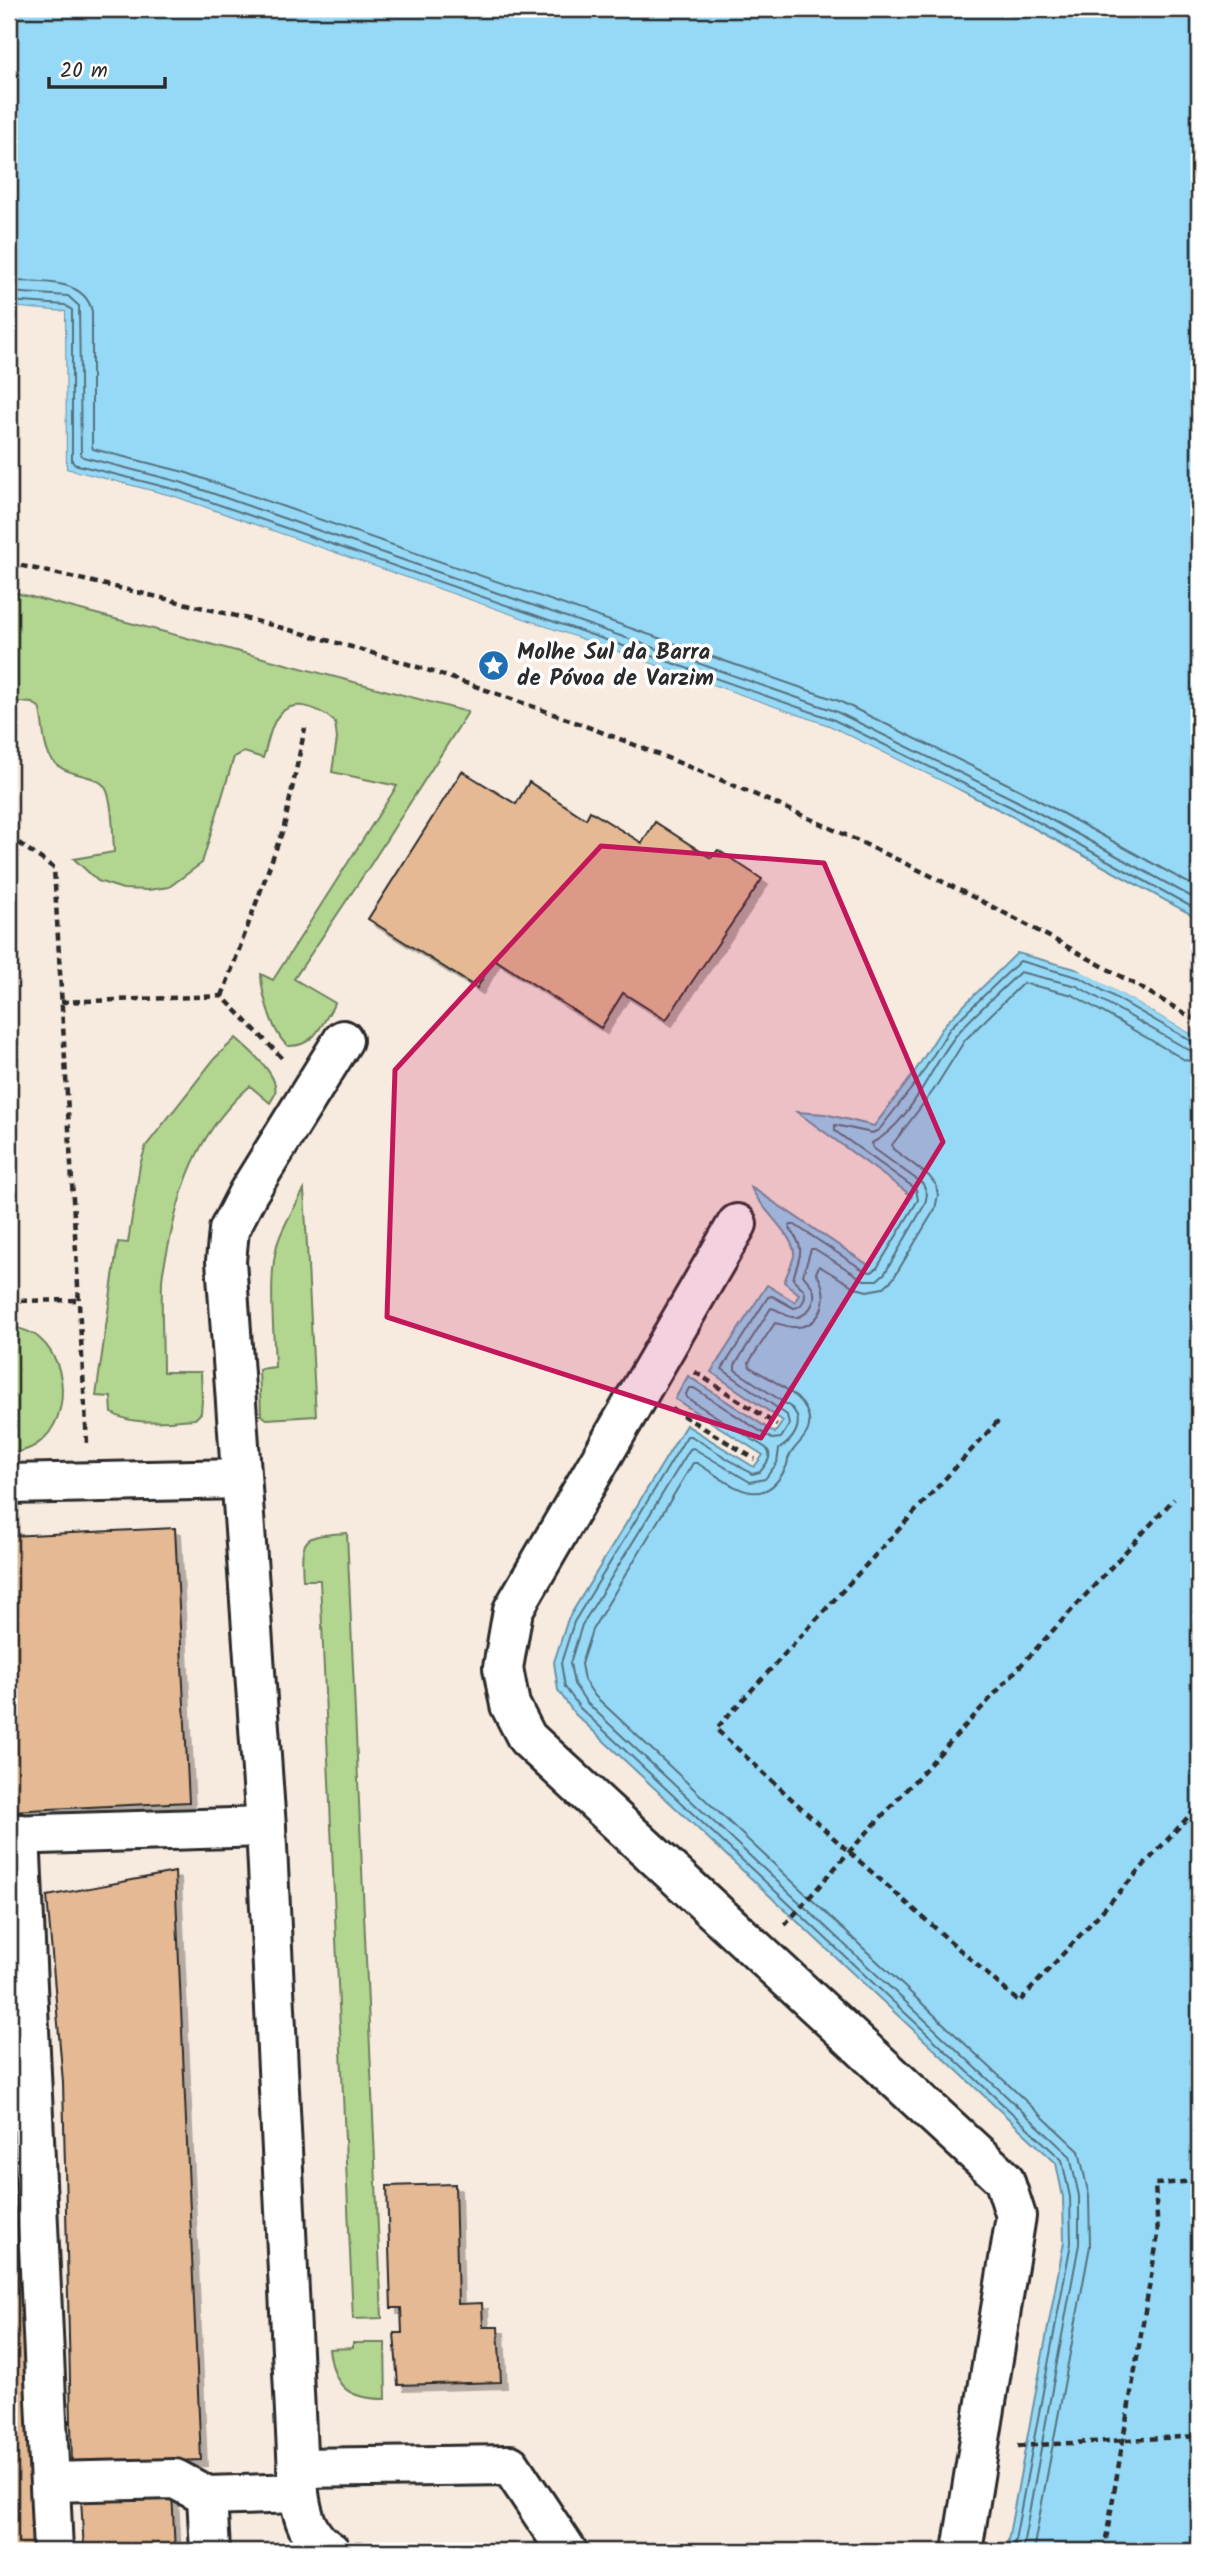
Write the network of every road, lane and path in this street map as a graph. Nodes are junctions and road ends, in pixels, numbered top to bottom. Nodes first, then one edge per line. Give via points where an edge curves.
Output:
1 (9, 563) edge
2 (305, 728) dead end
3 (9, 836) edge
4 (222, 996) junction
5 (61, 1002) junction
6 (1199, 1022) edge
7 (343, 1040) dead end
8 (312, 1089) junction
9 (737, 1224) dead end
10 (78, 1300) junction
11 (9, 1301) edge
12 (663, 1352) junction
13 (641, 1390) junction
14 (998, 1421) dead end
15 (776, 1425) dead end
16 (755, 1459) dead end
17 (241, 1479) junction
18 (89, 1482) junction
19 (9, 1484) edge
20 (1174, 1499) dead end
21 (1199, 1805) edge
22 (266, 1827) junction
23 (15, 1834) edge
24 (849, 1852) junction
25 (759, 1954) junction
26 (1199, 2181) edge
27 (1199, 2436) edge
28 (1122, 2441) junction
29 (979, 2447) junction
30 (298, 2481) junction
31 (50, 2482) junction
32 (207, 2496) junction
33 (53, 2551) edge
34 (210, 2551) edge
35 (330, 2551) edge
36 (567, 2551) edge
37 (962, 2551) edge
38 (1104, 2551) edge

1 - 6 path via 301,634 432,672 599,732 753,795 1018,919
2 - 4 path via 284,827
3 - 5 path via 54,867
4 - 5 path
4 - 8 path
5 - 10 path
7 - 8 lane
8 - 17 lane via 229,1230 226,1261
9 - 12 lane
10 - 11 path
10 - 18 path
12 - 13 lane
12 - 15 path
13 - 16 path
13 - 25 lane via 513,1610 503,1668 510,1705 527,1738
14 - 24 path via 716,1729
17 - 18 lane
17 - 22 lane
18 - 19 lane
20 - 24 path
21 - 24 path via 1019,2002
22 - 23 lane
22 - 30 lane
23 - 31 lane
24 - 25 path
25 - 29 lane via 1003,2179 1016,2216
26 - 28 path via 1155,2184 1158,2235
27 - 28 path
28 - 29 path
28 - 38 path
29 - 37 lane
30 - 32 lane
30 - 35 lane via 311,2536
30 - 36 lane via 510,2465
31 - 32 lane via 175,2479
31 - 33 lane
32 - 34 lane

